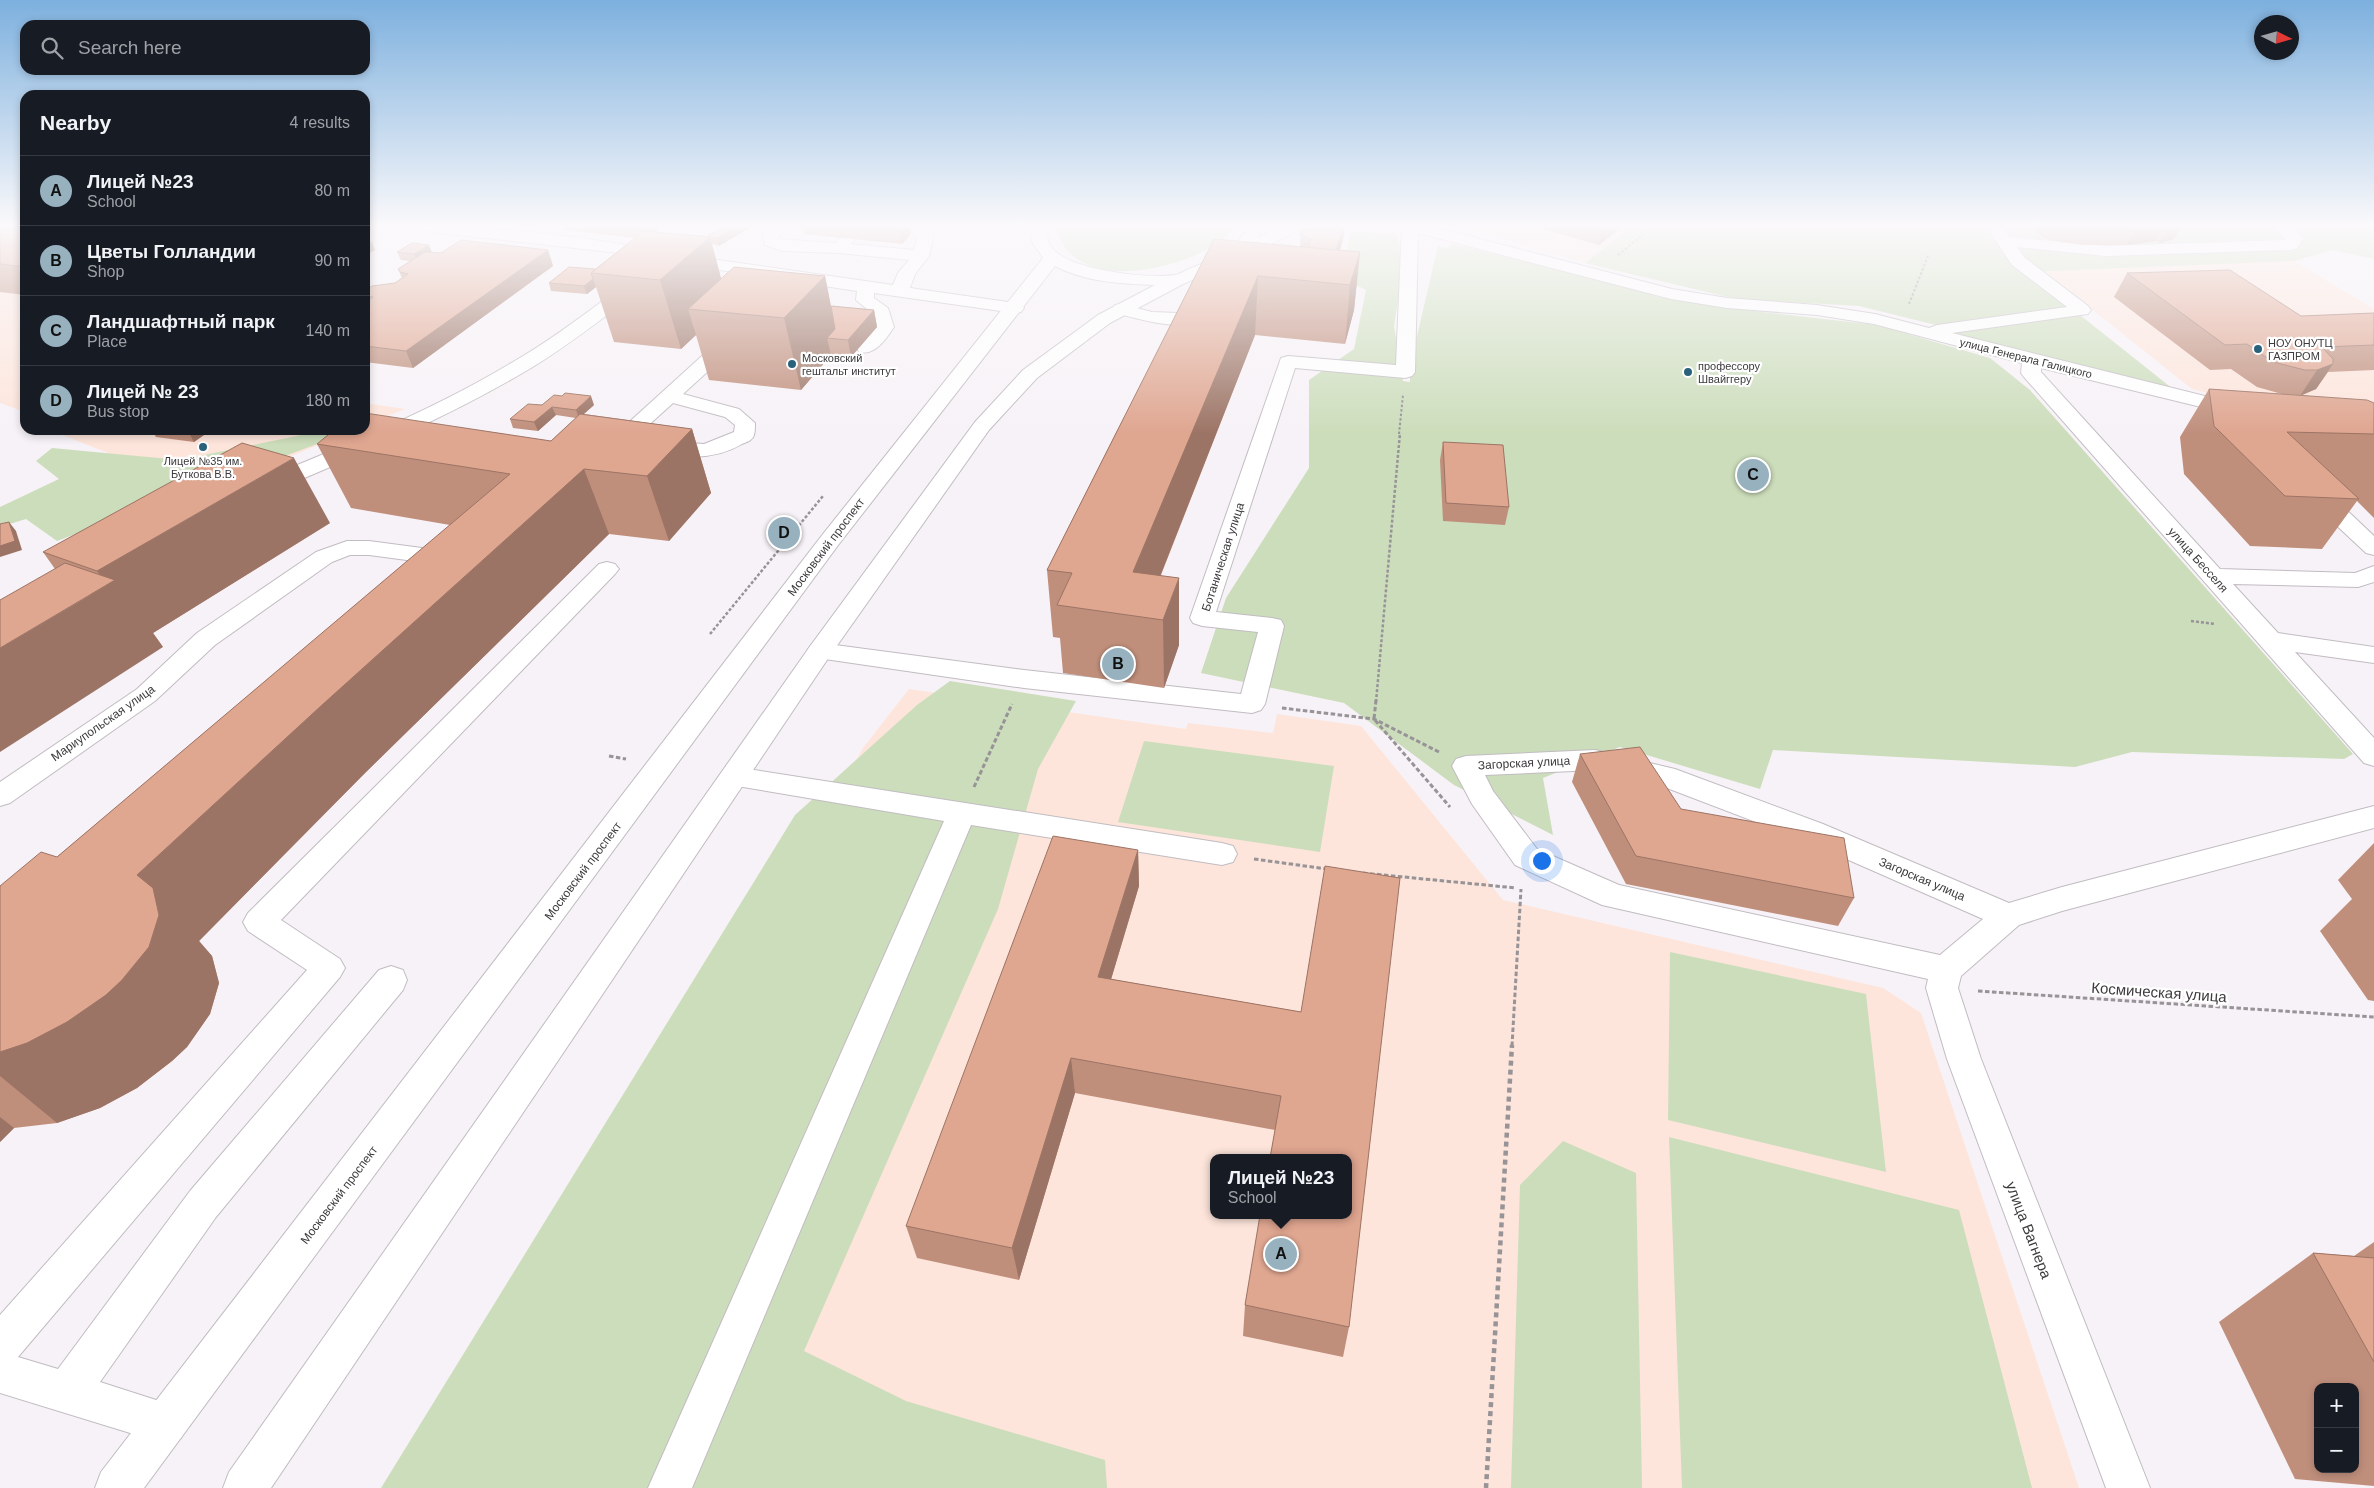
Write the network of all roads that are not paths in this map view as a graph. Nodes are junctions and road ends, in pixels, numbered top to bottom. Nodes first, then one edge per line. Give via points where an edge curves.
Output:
1 (620, 295) edge
2 (865, 295) edge
3 (918, 295) edge
4 (1024, 295) edge
5 (1147, 295) edge
6 (1408, 295) edge
7 (1678, 295) edge
8 (2063, 295) edge
9 (1198, 305) edge
10 (1015, 308) junction
11 (1121, 309) junction
12 (745, 328) edge
13 (1924, 331) junction
14 (866, 348) dead end
15 (2032, 360) junction
16 (670, 396) junction
17 (2255, 414) edge
18 (374, 421) edge
19 (406, 424) junction
20 (621, 439) junction
21 (598, 462) edge
22 (249, 493) edge
23 (2328, 505) edge
24 (2374, 548) edge
25 (470, 561) edge
26 (607, 569) dead end
27 (2374, 573) edge
28 (2213, 576) junction
29 (2270, 640) junction
30 (820, 652) junction
31 (2374, 655) edge
32 (2374, 756) edge
33 (735, 777) junction
34 (0, 796) edge
35 (962, 813) junction
36 (2374, 817) edge
37 (1222, 854) road end
38 (2008, 916) junction
39 (1944, 979) junction
40 (391, 980) dead end
41 (0, 1346) edge
42 (0, 1372) edge
43 (68, 1392) junction
44 (166, 1423) junction
45 (117, 1488) edge
46 (245, 1488) edge
47 (670, 1488) edge
48 (2128, 1488) edge

1 - 19 street via 525,363 476,391
2 - 14 street via 865,300 882,312 885,326
3 - 10 street
4 - 10 street, Московский проспект
5 - 11 street
6 - 30 street, Ботаническая улица via 1405,372 1288,362 1202,618 1272,626 1252,704
7 - 13 street, улица Генерала Галицкого via 1727,304 1846,314
8 - 13 street via 2082,310
9 - 11 street via 1182,319 1152,317
10 - 44 street, Московский проспект via 831,539
11 - 30 street via 1030,374 982,426
12 - 16 street
13 - 15 street, улица Генерала Галицкого
15 - 17 street, улица Генерала Галицкого
15 - 28 street, улица Бесселя via 2031,373
16 - 20 street
16 - 20 street via 732,413 745,423 744,435 726,446 694,453
18 - 19 street
19 - 22 street via 345,454
20 - 21 street
23 - 24 street
25 - 34 street, Мариупольская улица via 369,548 347,548 324,556 206,639 146,694
26 - 41 street via 259,922 329,968
27 - 28 street via 2358,580
28 - 29 street, улица Бесселя
29 - 31 street
29 - 32 street, улица Бесселя
30 - 33 street
33 - 35 street
33 - 46 street
35 - 37 street
35 - 47 street
36 - 38 street
38 - 39 street
38 - 39 street, Загорская улица via 1813,832 1665,776 1595,760 1466,766 1482,797 1526,857 1613,896
39 - 48 street, улица Вагнера via 1964,1059
40 - 43 street via 204,1204
42 - 43 street
43 - 44 street
44 - 45 street, Московский проспект

